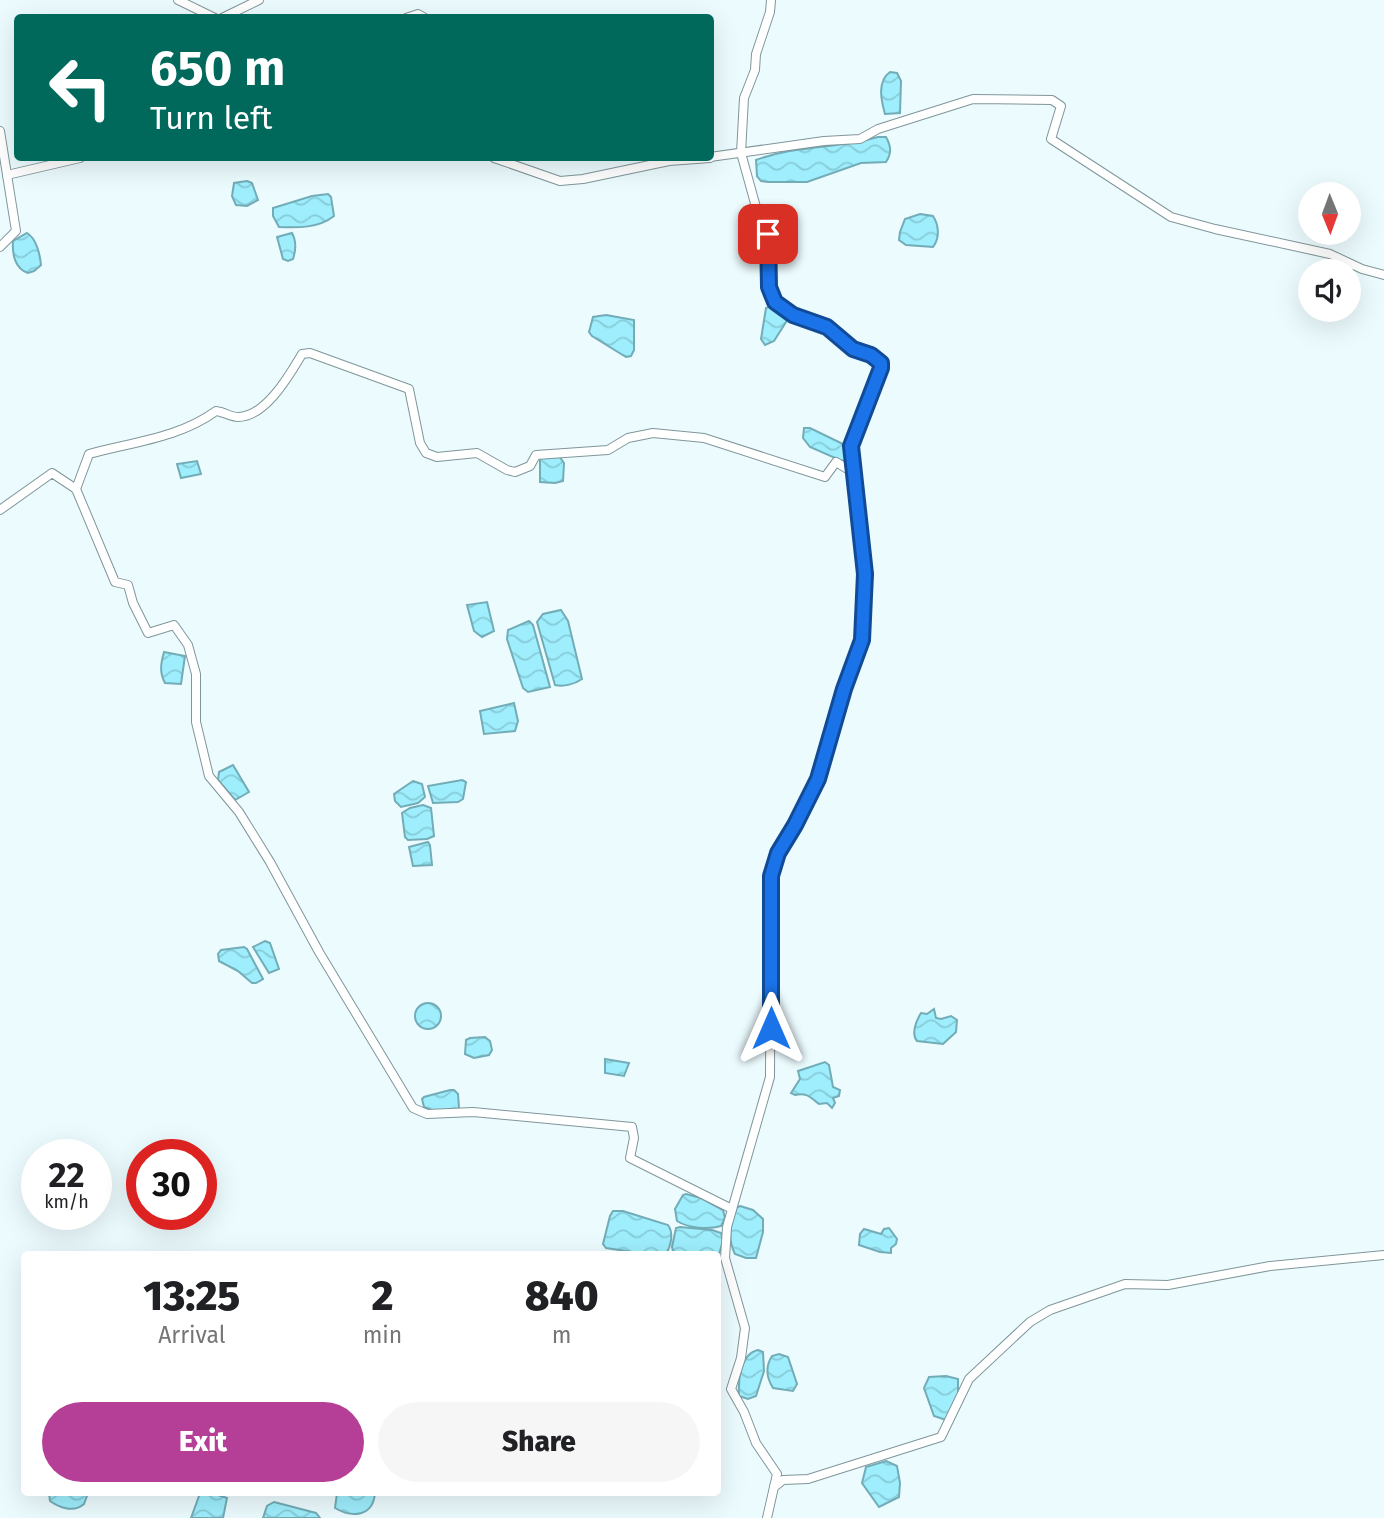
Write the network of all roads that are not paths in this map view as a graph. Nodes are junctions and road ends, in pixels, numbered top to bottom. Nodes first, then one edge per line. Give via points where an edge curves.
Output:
1 (178, 0) edge
2 (259, 0) edge
3 (771, 0) edge
4 (207, 14) edge
5 (230, 14) edge
6 (0, 131) edge
7 (741, 153) junction
8 (714, 157) edge
9 (67, 161) edge
10 (503, 161) edge
11 (669, 161) edge
12 (7, 175) junction
13 (0, 247) edge
14 (1384, 275) edge
15 (853, 472) junction
16 (76, 489) junction
17 (0, 510) edge
18 (732, 1209) junction
19 (1384, 1255) edge
20 (774, 1488) junction
21 (766, 1518) edge

1 - 4 street
2 - 5 street
3 - 7 street via 755,71 744,97
6 - 12 street
7 - 8 street
7 - 14 street via 860,139 973,99 1052,100 1061,106 1051,139 1171,217 1330,254
7 - 15 street via 768,234 769,287 775,302 793,315 827,327 853,349 881,363 851,446
9 - 12 street
10 - 11 street via 560,181
12 - 13 street via 16,231
15 - 16 street via 836,462 825,477 704,438 653,433 628,438 608,450 536,455 530,466 515,472 477,453 437,457 426,453 420,443 408,389 310,353 302,354 282,387 247,415 216,411 180,432 89,454
15 - 18 street via 865,574 862,640 818,779 778,853 771,876 770,1077
16 - 17 street via 52,473
16 - 18 street via 115,582 128,585 148,633 174,625 188,645 196,674 196,722 209,776 246,822 413,1108 427,1114 506,1114 632,1127 630,1158
18 - 20 street via 725,1258 744,1318 745,1337 731,1389 752,1436 777,1474
19 - 20 street via 1270,1266 1168,1285 1125,1284 1050,1310 1030,1322 969,1380 941,1437 808,1479 783,1480
20 - 21 street

